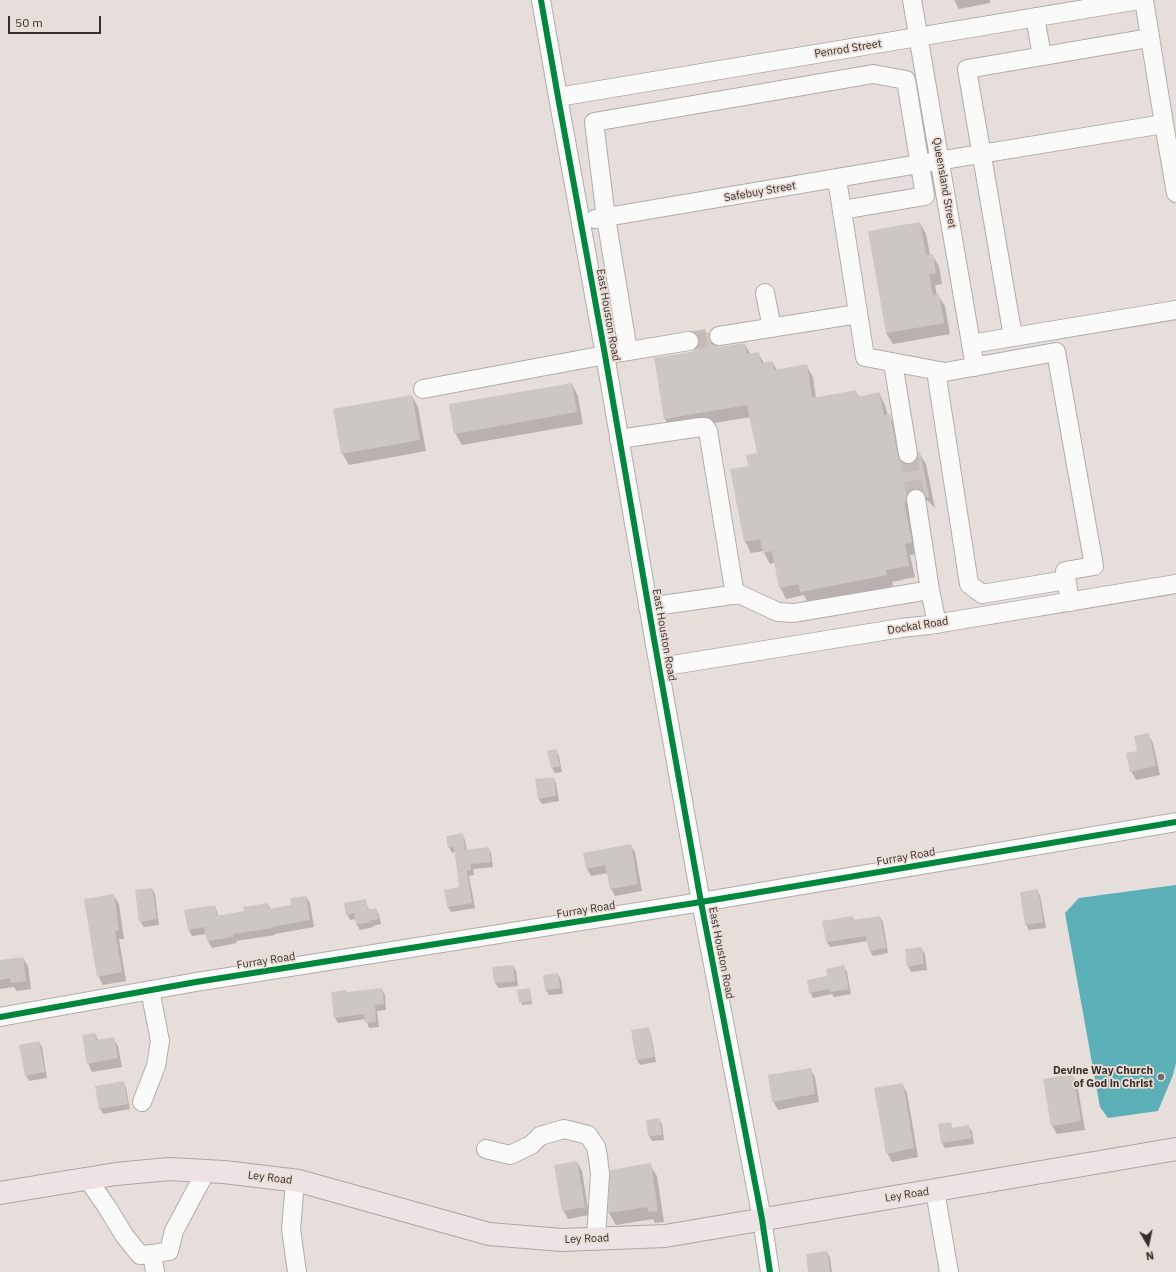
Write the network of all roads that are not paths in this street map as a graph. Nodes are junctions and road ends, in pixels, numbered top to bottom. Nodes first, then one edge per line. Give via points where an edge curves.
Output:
1 (542, 0) edge
2 (912, 0) edge
3 (1139, 0) edge
4 (1144, 0) edge
5 (1035, 18) junction
6 (918, 37) junction
7 (1150, 38) junction
8 (1042, 56) junction
9 (558, 97) junction
10 (1164, 124) junction
11 (598, 153) junction
12 (982, 153) junction
13 (569, 158) junction
14 (940, 160) junction
15 (919, 164) junction
16 (837, 178) junction
17 (1176, 193) edge
18 (842, 210) junction
19 (606, 218) junction
20 (580, 222) junction
21 (617, 283) junction
22 (593, 288) junction
23 (765, 293) dead end
24 (1176, 310) edge
25 (858, 314) junction
26 (772, 328) junction
27 (719, 336) tunnel mouth
28 (1013, 336) junction
29 (689, 341) tunnel mouth
30 (971, 344) junction
31 (628, 351) junction
32 (605, 355) junction
33 (893, 363) junction
34 (975, 367) junction
35 (936, 371) junction
36 (423, 389) dead end
37 (619, 439) junction
38 (908, 454) tunnel mouth
39 (916, 499) tunnel mouth
40 (1066, 580) junction
41 (1176, 584) edge
42 (930, 590) junction
43 (1004, 590) junction
44 (735, 595) junction
45 (1070, 602) junction
46 (648, 607) junction
47 (1007, 611) junction
48 (938, 624) junction
49 (660, 667) junction
50 (1176, 822) edge
51 (701, 902) junction
52 (150, 990) junction
53 (0, 1018) edge
54 (142, 1102) dead end
55 (486, 1149) dead end
56 (1176, 1149) edge
57 (206, 1171) junction
58 (87, 1178) junction
59 (295, 1181) junction
60 (935, 1191) junction
61 (0, 1193) edge
62 (762, 1219) junction
63 (596, 1239) junction
64 (152, 1254) junction
65 (155, 1272) edge
66 (297, 1272) edge
67 (770, 1272) edge
68 (949, 1272) edge

1 - 9 street, East Houston Road
2 - 6 street, Queensland Street
3 - 5 street, Penrod Street
4 - 7 street
5 - 6 street, Penrod Street
5 - 8 street
6 - 9 street, Penrod Street
6 - 14 street, Queensland Street
7 - 8 street
7 - 10 street
8 - 12 street via 967,69
9 - 13 street, East Houston Road
10 - 12 street, Safebuy Street
10 - 17 street
11 - 13 street
11 - 15 street via 594,122 873,74 906,80
11 - 19 street
12 - 14 street, Safebuy Street
12 - 28 street
13 - 20 street, East Houston Road
14 - 15 street, Safebuy Street
14 - 30 street, Queensland Street
15 - 16 street, Safebuy Street
15 - 18 street via 925,196
16 - 18 street
16 - 19 street, Safebuy Street
18 - 25 street
19 - 20 street, Safebuy Street
19 - 21 street
20 - 22 street, East Houston Road
21 - 22 street
21 - 31 street
22 - 32 street, East Houston Road
23 - 26 street
24 - 28 street
25 - 26 street
25 - 33 street via 865,357
26 - 27 street
28 - 30 street
29 - 31 street
30 - 34 street, Queensland Street
31 - 32 street
32 - 36 street
32 - 37 street, East Houston Road
33 - 35 street
33 - 38 street
34 - 35 street
34 - 40 street via 1056,352 1094,566 1065,571
35 - 43 street via 969,584 982,594
37 - 44 street via 701,427 708,431
37 - 46 street, East Houston Road
39 - 42 street
40 - 43 street
40 - 45 street
41 - 45 street, Dockal Road
42 - 44 street via 794,614 778,612 747,597
42 - 48 street
43 - 47 street
44 - 46 street
45 - 47 street, Dockal Road
46 - 49 street, East Houston Road
47 - 48 street, Dockal Road
48 - 49 street, Dockal Road
49 - 51 street, East Houston Road
50 - 51 street, Furray Road
51 - 52 street, Furray Road
51 - 62 street, East Houston Road
52 - 53 street, Furray Road
52 - 54 street via 160,1041 156,1066
55 - 63 street via 510,1155 531,1145 540,1136 564,1129 588,1135 596,1146 599,1168
56 - 60 main road, Ley Road
57 - 58 main road, Ley Road via 169,1169
57 - 59 main road, Ley Road
57 - 64 street via 174,1232 169,1251
58 - 61 main road, Ley Road
58 - 64 street via 124,1235 140,1254
59 - 63 main road, Ley Road via 489,1234 562,1240
59 - 66 street via 291,1229
60 - 62 main road, Ley Road
60 - 68 street
62 - 63 main road, Ley Road via 665,1236
62 - 67 street, East Houston Road
64 - 65 street

